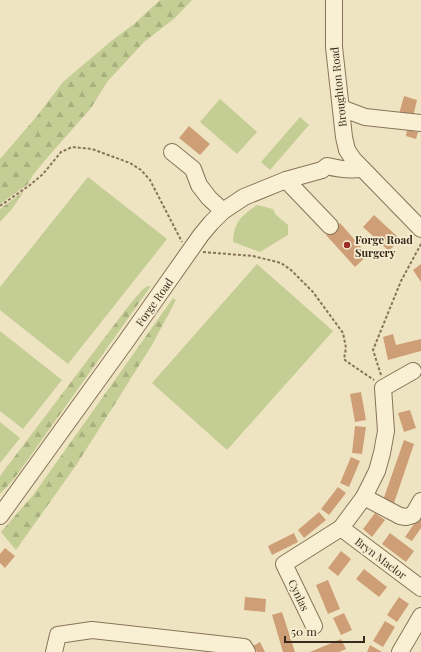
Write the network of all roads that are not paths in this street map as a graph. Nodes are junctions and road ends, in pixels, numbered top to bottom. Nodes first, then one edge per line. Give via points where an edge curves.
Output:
1 (334, 0) edge
2 (341, 108) junction
3 (365, 117) junction
4 (421, 123) edge
5 (344, 137) junction
6 (172, 152) dead end
7 (327, 166) junction
8 (361, 169) junction
9 (286, 180) junction
10 (223, 211) junction
11 (330, 226) dead end
12 (421, 229) edge
13 (413, 371) dead end
14 (364, 497) junction
15 (421, 501) edge
16 (0, 516) edge
17 (340, 528) junction
18 (421, 588) edge
19 (421, 616) edge
20 (314, 626) dead end
21 (54, 652) edge
22 (247, 652) edge
23 (400, 652) edge

1 - 2 street, Broughton Road via 334,47
2 - 3 street
2 - 5 street, Broughton Road
3 - 4 street
3 - 5 street
5 - 7 street
5 - 8 street, Broughton Road via 347,150
6 - 10 street via 193,169 199,185
7 - 8 street
7 - 9 street, Forge Road via 322,170
8 - 12 street, Broughton Road
9 - 10 street, Forge Road via 244,197
9 - 11 street
10 - 16 street, Forge Road via 190,251
13 - 14 street via 383,388 386,431 382,454
14 - 15 street via 406,517 413,515
14 - 17 street
17 - 18 street, Bryn Maelor
17 - 20 street, Cynlas via 284,564
19 - 23 street
21 - 22 street via 58,635 92,630 244,647

